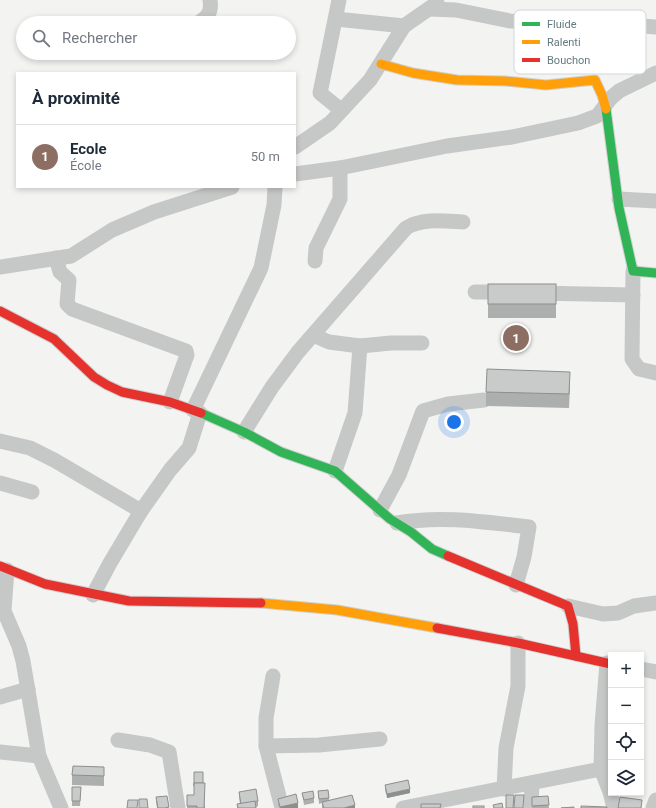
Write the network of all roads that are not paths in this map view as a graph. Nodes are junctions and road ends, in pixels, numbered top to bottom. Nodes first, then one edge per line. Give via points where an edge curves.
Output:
1 (210, 0) edge
2 (339, 0) edge
3 (435, 4) edge
4 (208, 16) edge
5 (336, 19) junction
6 (514, 20) edge
7 (404, 26) junction
8 (646, 26) edge
9 (656, 27) edge
10 (381, 64) junction
11 (656, 75) edge
12 (604, 108) junction
13 (341, 110) junction
14 (296, 146) edge
15 (340, 168) junction
16 (296, 174) edge
17 (229, 188) edge
18 (275, 188) edge
19 (619, 199) junction
20 (656, 201) edge
21 (463, 222) dead end
22 (56, 258) junction
23 (315, 261) dead end
24 (0, 267) edge
25 (633, 271) junction
26 (656, 274) edge
27 (475, 292) dead end
28 (633, 295) junction
29 (0, 311) edge
30 (313, 335) junction
31 (422, 343) dead end
32 (360, 346) junction
33 (656, 373) edge
34 (484, 400) dead end
35 (170, 402) junction
36 (196, 412) junction
37 (244, 432) junction
38 (0, 441) edge
39 (335, 471) junction
40 (0, 483) edge
41 (32, 492) dead end
42 (380, 510) junction
43 (142, 511) junction
44 (397, 524) junction
45 (3, 568) edge
46 (516, 585) junction
47 (93, 595) junction
48 (656, 603) edge
49 (568, 606) junction
50 (7, 635) edge
51 (518, 643) junction
52 (576, 656) junction
53 (608, 664) edge
54 (644, 670) edge
55 (656, 672) edge
56 (608, 673) edge
57 (272, 676) dead end
58 (28, 690) junction
59 (0, 697) edge
60 (380, 739) dead end
61 (118, 740) dead end
62 (266, 746) junction
63 (0, 752) edge
64 (39, 756) junction
65 (601, 769) junction
66 (532, 783) junction
67 (504, 789) junction
68 (656, 800) edge
69 (61, 808) edge
70 (178, 808) edge
71 (282, 808) edge
72 (403, 808) edge
73 (531, 808) edge
74 (614, 808) edge
75 (653, 808) edge

1 - 4 street via 212,8
2 - 5 street
3 - 6 street
3 - 7 street
5 - 7 street
5 - 13 street via 320,93
7 - 10 street
8 - 9 street
10 - 12 street via 413,73 458,80 546,85 592,79 600,87
10 - 13 street via 370,80
11 - 12 street via 619,91
12 - 15 street via 597,116 578,123
12 - 19 street
13 - 14 street via 330,123
15 - 16 street
15 - 23 street via 340,199 316,248
17 - 22 street via 154,212 112,230 71,256
18 - 36 street via 261,268
19 - 20 street
19 - 25 street via 623,232
21 - 30 street via 435,221 412,224 406,228 351,288
22 - 24 street
22 - 35 street via 60,272 69,280 67,304 72,309 186,351 187,355
25 - 26 street
25 - 28 street
27 - 28 street
28 - 33 street via 632,360 639,368
29 - 35 street via 54,339 94,377 107,385 138,397
30 - 32 street via 336,344
30 - 37 street via 272,387
31 - 32 street
32 - 39 street via 355,413
34 - 42 street via 448,404 423,411 399,475
35 - 36 street
36 - 37 street
36 - 43 street via 189,448 170,470
37 - 39 street via 281,452
38 - 43 street via 30,448
39 - 42 street
40 - 41 street
42 - 44 street
43 - 47 street
44 - 46 street via 432,549
44 - 46 street via 420,519 437,519 529,527
45 - 47 street via 45,584
45 - 50 street
46 - 49 street
47 - 51 street via 129,601 249,602 337,610
48 - 49 street via 634,606 618,613 603,614
49 - 52 street via 573,624
50 - 58 street via 19,646
51 - 52 street
51 - 67 street via 518,686 506,748
52 - 53 street
54 - 55 street
56 - 65 street via 602,725
57 - 62 street via 266,718
58 - 59 street
58 - 64 street
60 - 62 street via 319,745
61 - 70 street via 150,745 169,752
62 - 71 street
63 - 64 street
64 - 69 street
65 - 66 street
65 - 74 street
66 - 67 street
66 - 73 street
67 - 72 street
68 - 75 street

